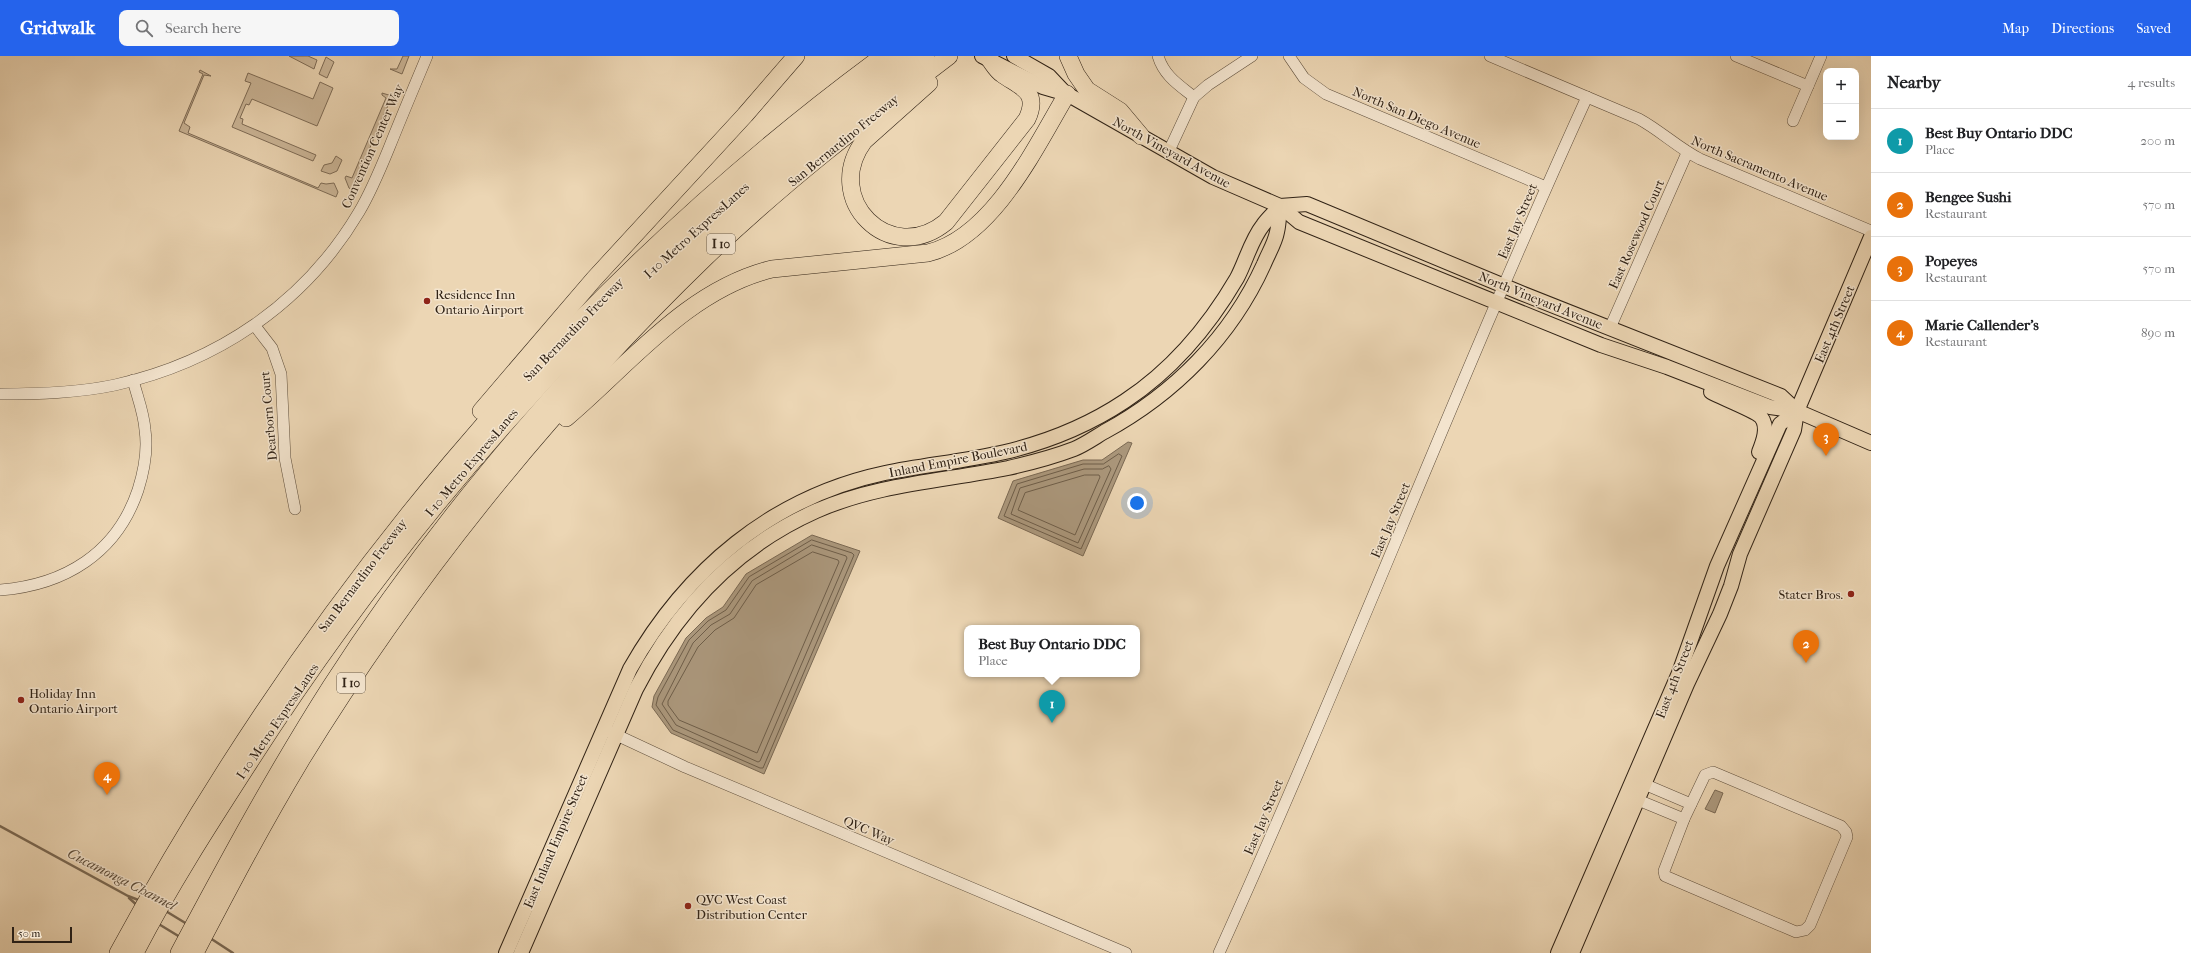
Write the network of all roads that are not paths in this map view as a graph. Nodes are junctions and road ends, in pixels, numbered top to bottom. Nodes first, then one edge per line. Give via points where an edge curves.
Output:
1 (427, 56) edge
2 (883, 56) edge
3 (904, 56) edge
4 (926, 56) edge
5 (949, 56) edge
6 (956, 56) edge
7 (1014, 56) edge
8 (1068, 56) edge
9 (1158, 56) edge
10 (1252, 56) edge
11 (1289, 56) edge
12 (1490, 56) edge
13 (1736, 56) edge
14 (1821, 56) edge
15 (794, 57) edge
16 (986, 58) edge
17 (1808, 86) junction
18 (1066, 94) junction
19 (1587, 97) junction
20 (1194, 98) junction
21 (1793, 121) dead end
22 (1141, 136) junction
23 (1168, 153) junction
24 (1687, 153) junction
25 (1546, 187) junction
26 (1280, 206) junction
27 (1871, 231) edge
28 (1871, 237) edge
29 (1505, 286) junction
30 (1498, 303) junction
31 (255, 326) junction
32 (1610, 328) junction
33 (1601, 345) junction
34 (1683, 356) junction
35 (1697, 378) junction
36 (133, 380) junction
37 (0, 394) edge
38 (1797, 411) junction
39 (1871, 443) edge
40 (457, 453) junction
41 (518, 458) junction
42 (295, 509) dead end
43 (1722, 555) junction
44 (0, 590) edge
45 (603, 729) junction
46 (616, 735) junction
47 (1644, 784) junction
48 (1638, 800) junction
49 (1691, 804) junction
50 (1684, 819) junction
51 (154, 893) junction
52 (204, 921) junction
53 (137, 923) junction
54 (185, 952) edge
55 (107, 953) edge
56 (118, 953) edge
57 (135, 953) edge
58 (506, 953) edge
59 (521, 953) edge
60 (1126, 953) edge
61 (1219, 953) edge
62 (1558, 953) edge
63 (1572, 953) edge

1 - 31 street, Convention Center Way via 378,175 360,211 320,265 300,287
2 - 40 highway, San Bernardino Freeway via 769,145 681,222 582,318
3 - 51 highway, I-10 Metro ExpressLanes via 814,127 690,232 600,320 502,424 418,525 346,620 279,716 214,817
4 - 52 highway, I-10 Metro ExpressLanes via 812,147 688,256 600,346 502,455 412,571 332,684 262,801
5 - 41 highway, San Bernardino Freeway / I 10 via 849,132 707,256 608,357
6 - 16 highway via 907,104 864,141 856,155 850,179 854,200 863,216 878,230 908,237 927,234 941,227 1025,123 1032,106 1028,92 1000,74
7 - 18 main road, North Vineyard Avenue via 1049,76
8 - 22 highway via 1087,90 1120,111
9 - 20 street via 1169,78
10 - 20 street via 1208,85
11 - 25 street, North San Diego Avenue via 1304,78 1326,94
12 - 19 street, North Sacramento Avenue
13 - 17 street
14 - 17 street
15 - 40 highway via 745,115 526,357 480,412
16 - 18 main road, North Vineyard Avenue via 1043,88
17 - 21 street
18 - 22 main road, North Vineyard Avenue
18 - 41 highway via 1007,190 982,222 967,235 945,248 928,253 772,269 747,276 721,288 668,326
19 - 24 street, North Sacramento Avenue via 1639,119
19 - 25 street, East Jay Street
20 - 23 street
22 - 23 main road, North Vineyard Avenue
23 - 26 main road, North Vineyard Avenue via 1213,177
24 - 27 street, North Sacramento Avenue
24 - 32 street, East Rosewood Court
25 - 29 street, East Jay Street
26 - 29 main road, North Vineyard Avenue via 1307,204
26 - 30 main road, North Vineyard Avenue via 1299,222
26 - 45 main road, Inland Empire Boulevard via 1262,226 1241,270 1206,324 1178,357 1125,401 1093,420 1052,439 1005,452 885,473 816,495 774,516 728,548 690,583 648,637 630,669
26 - 46 main road, Inland Empire Boulevard via 1277,234 1240,309 1210,348 1179,380 1141,409 1075,448 1009,468 929,480 862,494 815,511 769,536 726,569 691,604 653,655
28 - 38 main road, East 4th Street
29 - 30 street, East Jay Street
29 - 32 main road, North Vineyard Avenue
30 - 33 main road, North Vineyard Avenue
30 - 61 street, East Jay Street
31 - 36 street, Convention Center Way via 206,355
31 - 42 street, Dearborn Court via 272,348 281,374 285,458
32 - 34 main road, North Vineyard Avenue
33 - 34 main road via 1619,343 1667,359 1675,360
33 - 35 main road, North Vineyard Avenue
34 - 38 main road, North Vineyard Avenue via 1781,396
35 - 38 main road, North Vineyard Avenue via 1770,407
35 - 43 main road via 1706,390 1760,416 1765,425 1764,439 1723,536
36 - 37 street, Convention Center Way via 48,394
36 - 44 street via 146,429 146,450 140,484 127,516 103,547 88,561 70,572 38,585
38 - 39 main road, North Vineyard Avenue
38 - 43 main road, East 4th Street via 1780,424
38 - 47 main road, East 4th Street via 1794,430 1740,554 1731,586
40 - 51 highway, San Bernardino Freeway via 388,537 308,648 206,803
41 - 52 highway, San Bernardino Freeway / I 10 via 427,574 343,694
43 - 62 main road, East 4th Street via 1679,673
45 - 46 street, QVC Way
45 - 58 main road, East Inland Empire Street
46 - 59 main road, East Inland Empire Street
46 - 60 street, QVC Way
47 - 48 main road, East 4th Street
47 - 49 street
48 - 50 street
48 - 63 main road, East 4th Street
49 - 50 street
49 - 50 street via 1705,775 1714,772 1841,826 1847,837 1810,925 1805,930 1796,932 1665,876 1664,871
51 - 53 highway, San Bernardino Freeway
52 - 54 highway, San Bernardino Freeway / I 10
53 - 55 highway
53 - 56 highway, San Bernardino Freeway
53 - 57 highway

